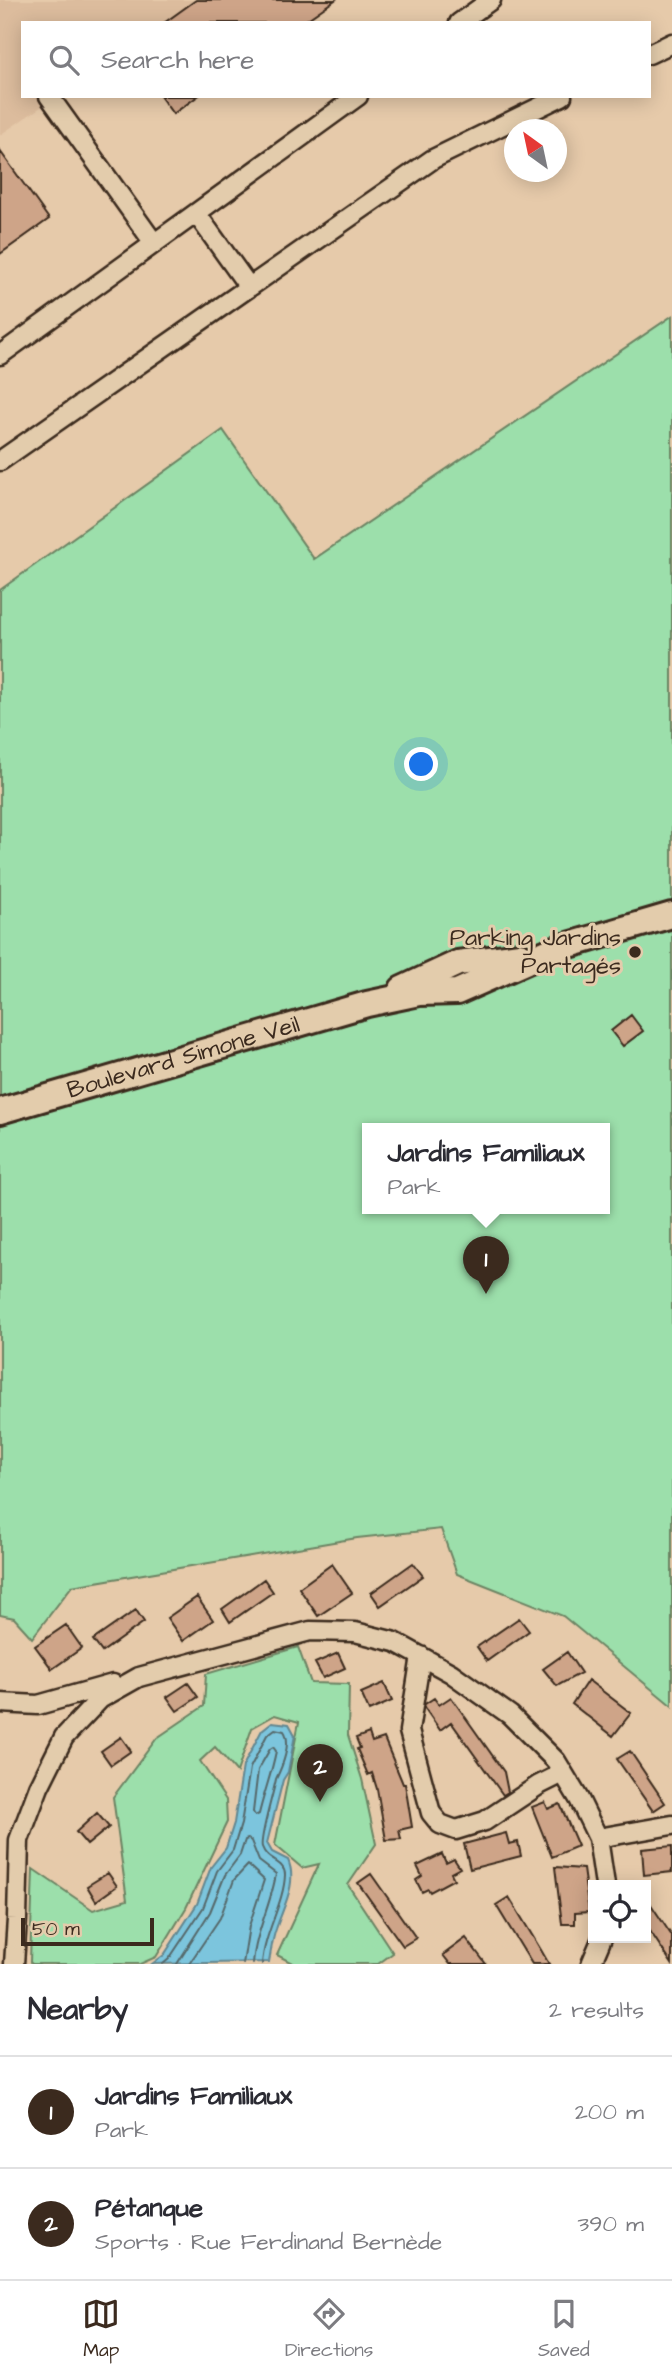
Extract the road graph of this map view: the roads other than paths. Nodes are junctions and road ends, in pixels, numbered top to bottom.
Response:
1 (491, 0) edge
2 (462, 21) edge
3 (672, 43) edge
4 (651, 53) edge
5 (50, 98) edge
6 (355, 98) edge
7 (558, 98) edge
8 (196, 213) junction
9 (154, 243) junction
10 (249, 287) junction
11 (0, 355) edge
12 (0, 461) edge
13 (672, 915) edge
14 (0, 1111) edge
15 (421, 1656) junction
16 (139, 1677) junction
17 (0, 1703) edge
18 (563, 1773) junction
19 (672, 1825) edge
20 (598, 1838) junction
21 (604, 1880) edge
22 (600, 1943) edge
23 (14, 1964) edge
24 (591, 1964) edge

1 - 2 street
3 - 4 street
5 - 9 street
6 - 8 street
7 - 10 street
8 - 9 street
8 - 10 street
9 - 11 street
10 - 12 street
13 - 14 main road, Boulevard Simone Veil
15 - 16 street
15 - 18 street
15 - 18 street
16 - 17 street
16 - 23 street
18 - 20 street
19 - 20 street
20 - 21 street
22 - 24 street

